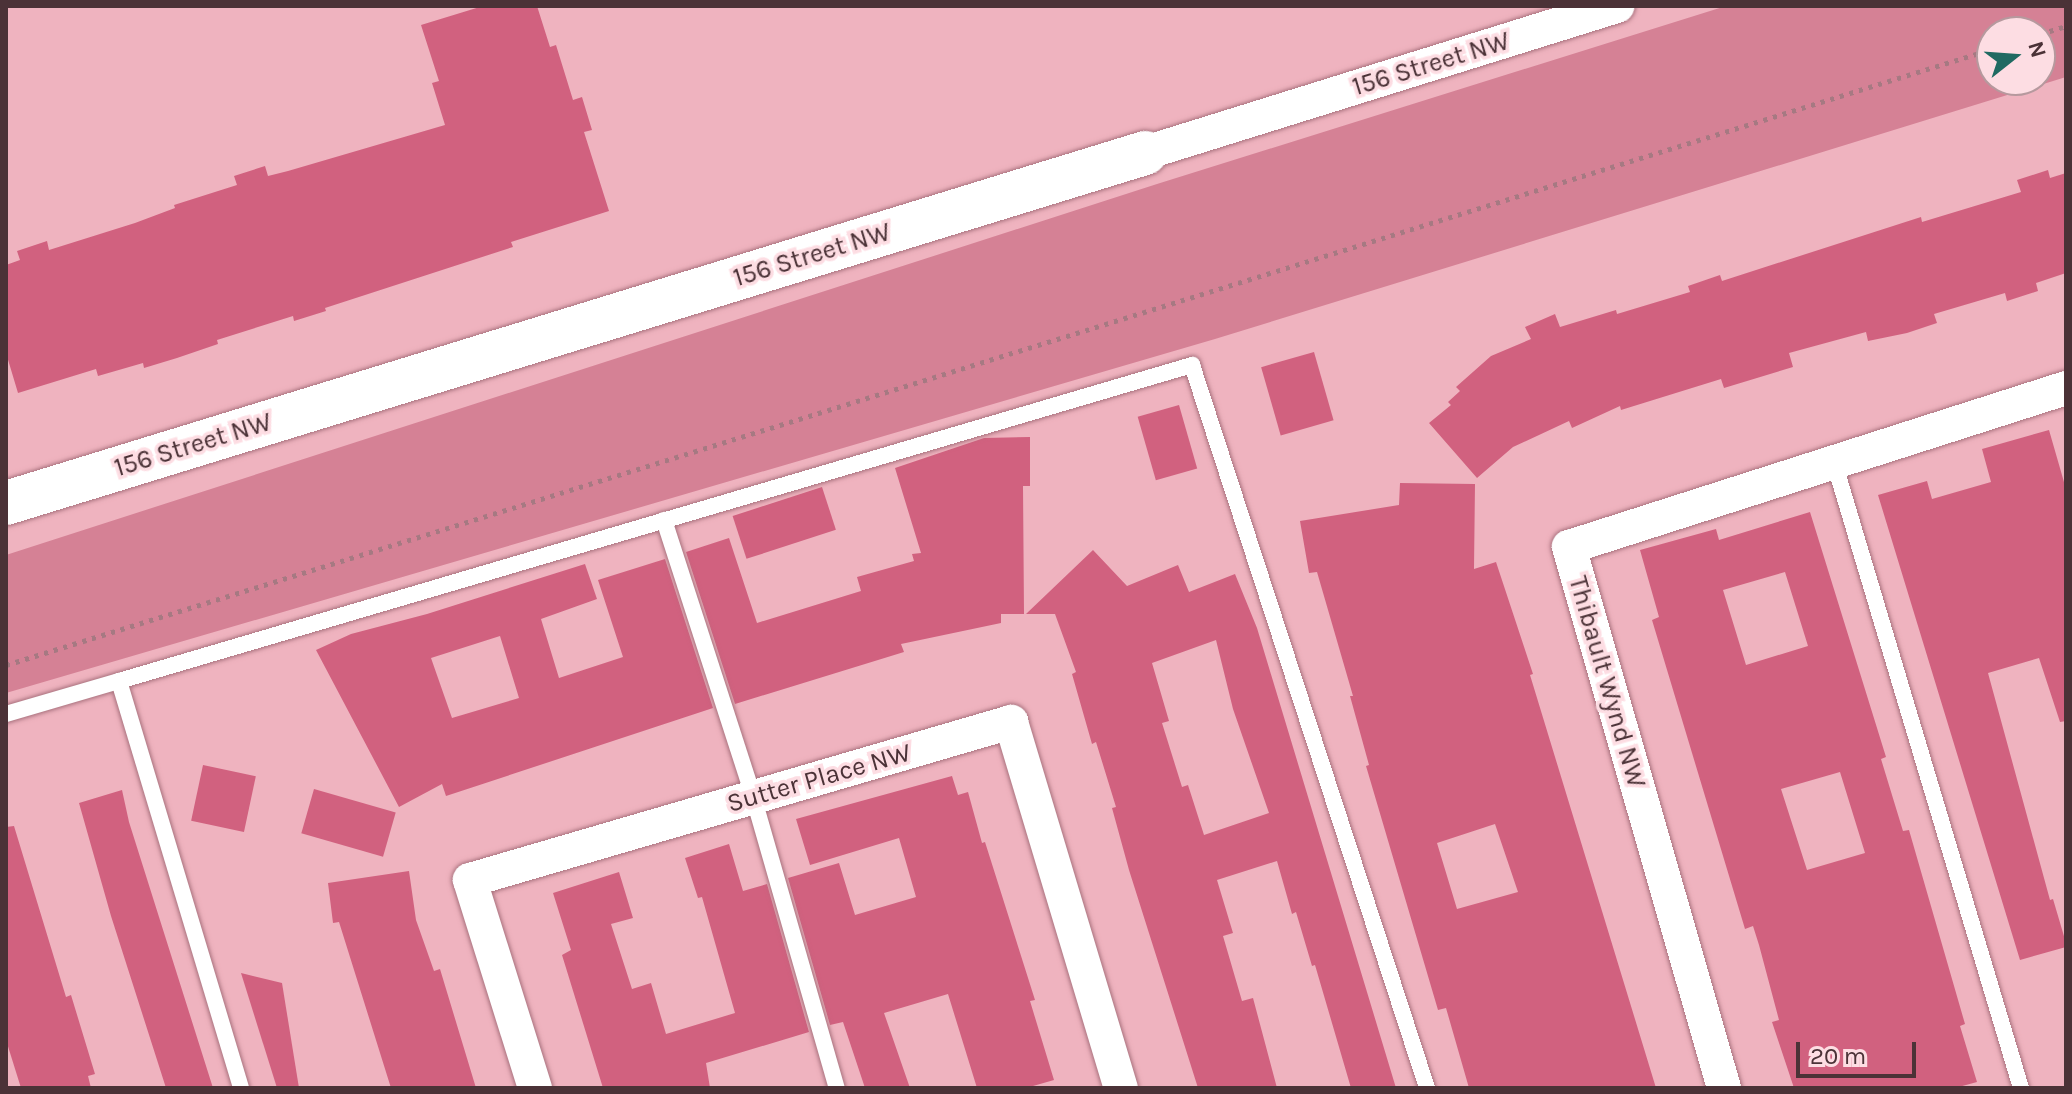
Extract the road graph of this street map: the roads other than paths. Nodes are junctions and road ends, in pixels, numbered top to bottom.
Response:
1 (1618, 6) edge
2 (1145, 153) joint
3 (2066, 388) edge
4 (1834, 462) junction
5 (6, 503) edge
6 (664, 520) junction
7 (119, 681) junction
8 (6, 714) edge
9 (753, 796) junction
10 (241, 1088) edge
11 (535, 1088) edge
12 (837, 1088) edge
13 (1121, 1088) edge
14 (1427, 1088) edge
15 (1724, 1088) edge
16 (2021, 1088) edge

1 - 2 street, 156 Street NW
2 - 5 street, 156 Street NW
3 - 4 street, Thibault Wynd NW
4 - 15 street, Thibault Wynd NW
4 - 16 lane
6 - 7 lane
6 - 9 lane
6 - 14 lane
7 - 8 lane
7 - 10 lane
9 - 11 street, Sutter Place NW
9 - 12 lane
9 - 13 street, Sutter Place NW

